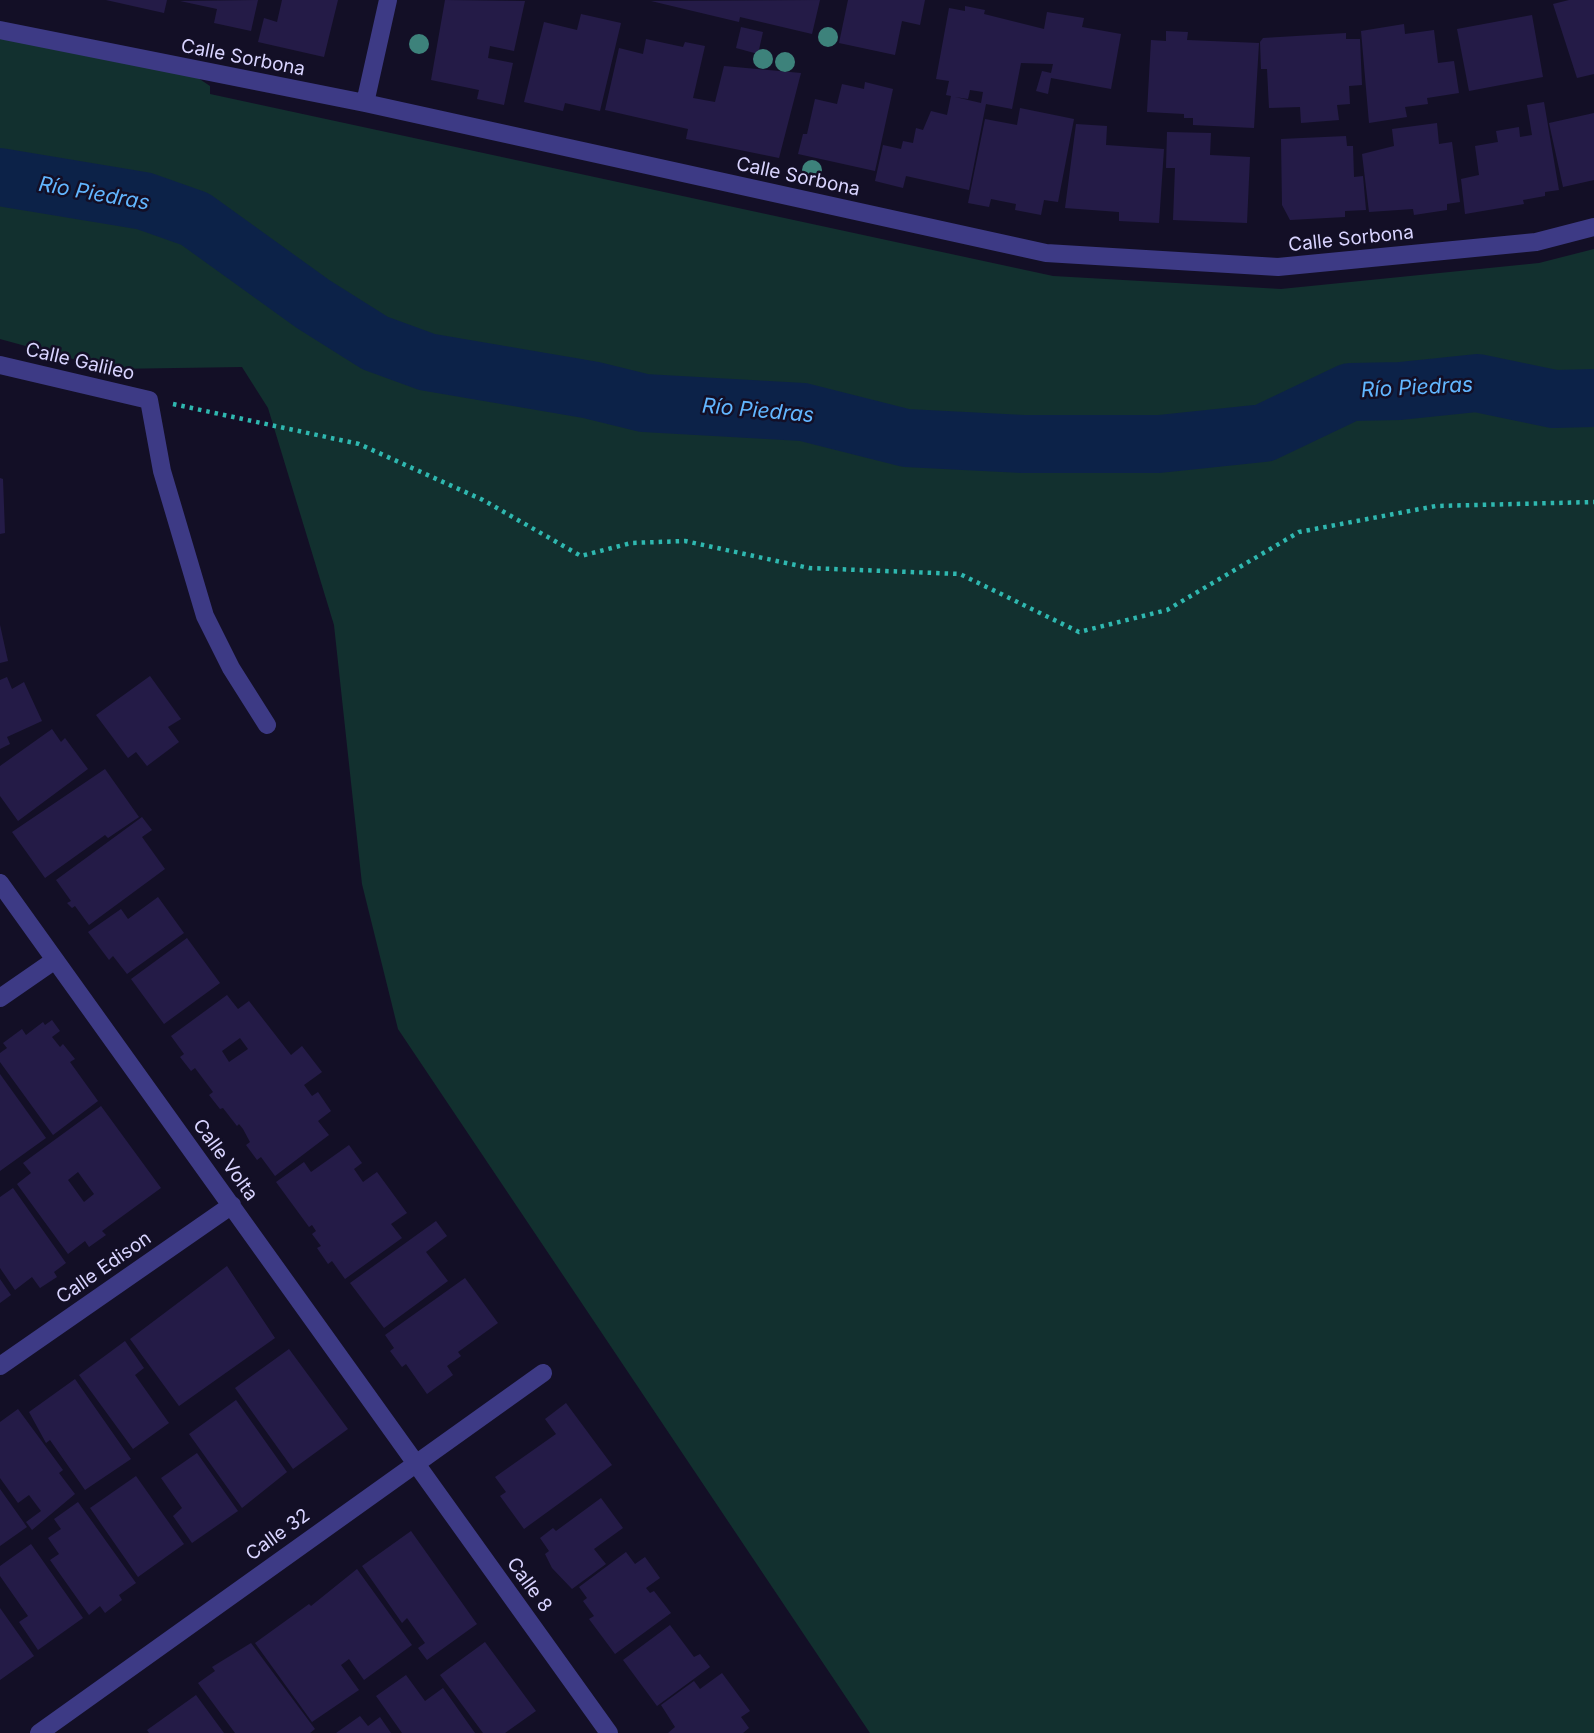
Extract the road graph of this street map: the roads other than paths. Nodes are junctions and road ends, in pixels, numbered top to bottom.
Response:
1 (388, 0) edge
2 (0, 30) edge
3 (365, 103) junction
4 (1594, 228) edge
5 (0, 365) edge
6 (267, 724) dead end
7 (0, 883) edge
8 (55, 960) junction
9 (0, 998) edge
10 (232, 1205) junction
11 (0, 1366) edge
12 (543, 1373) dead end
13 (415, 1462) junction
14 (602, 1731) edge
15 (38, 1733) edge

1 - 3 street
2 - 3 street, Calle Sorbona
3 - 4 street, Calle Sorbona
5 - 6 street, Calle Galileo
7 - 8 street, Calle Volta
8 - 9 street
8 - 10 street, Calle Volta
10 - 11 street, Calle Edison
10 - 13 street, Calle Volta
12 - 13 street, Calle 32
13 - 14 street, Calle 8
13 - 15 street, Calle 32

